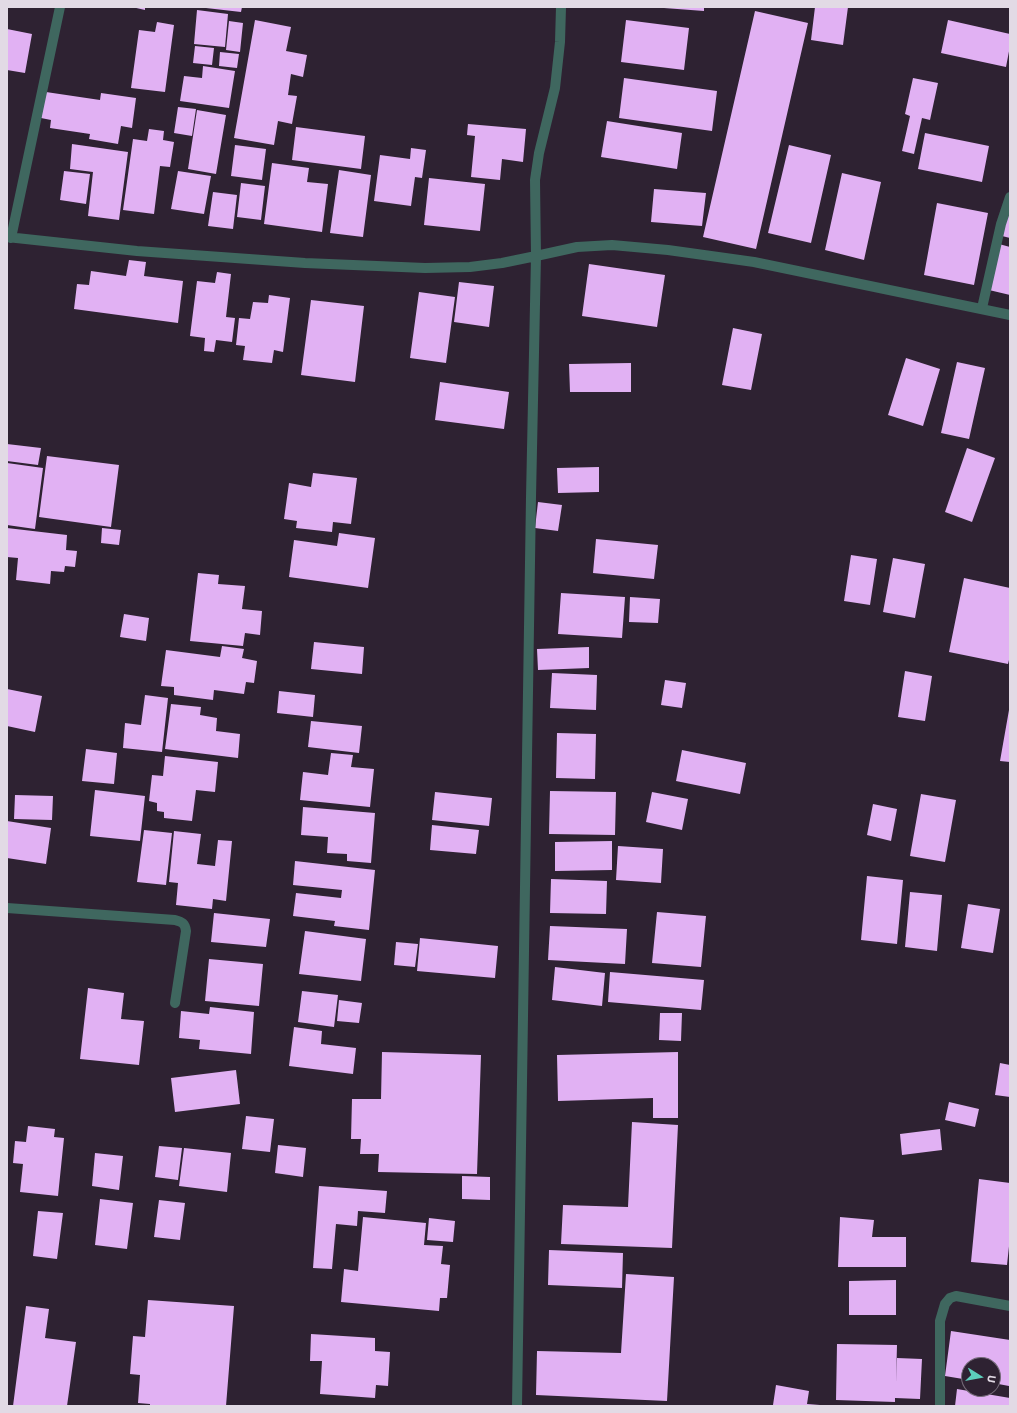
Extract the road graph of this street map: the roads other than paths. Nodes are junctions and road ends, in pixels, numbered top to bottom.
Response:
1 (60, 7) edge
2 (561, 7) edge
3 (1010, 197) edge
4 (9, 238) edge
5 (536, 256) junction
6 (982, 308) junction
7 (1010, 315) edge
8 (7, 908) edge
9 (175, 1002) dead end
10 (1010, 1306) edge
11 (517, 1406) edge
12 (940, 1406) edge

1 - 4 street
2 - 5 street
3 - 6 street
4 - 5 street
5 - 6 street
5 - 11 street
6 - 7 street
8 - 9 street
10 - 12 street

